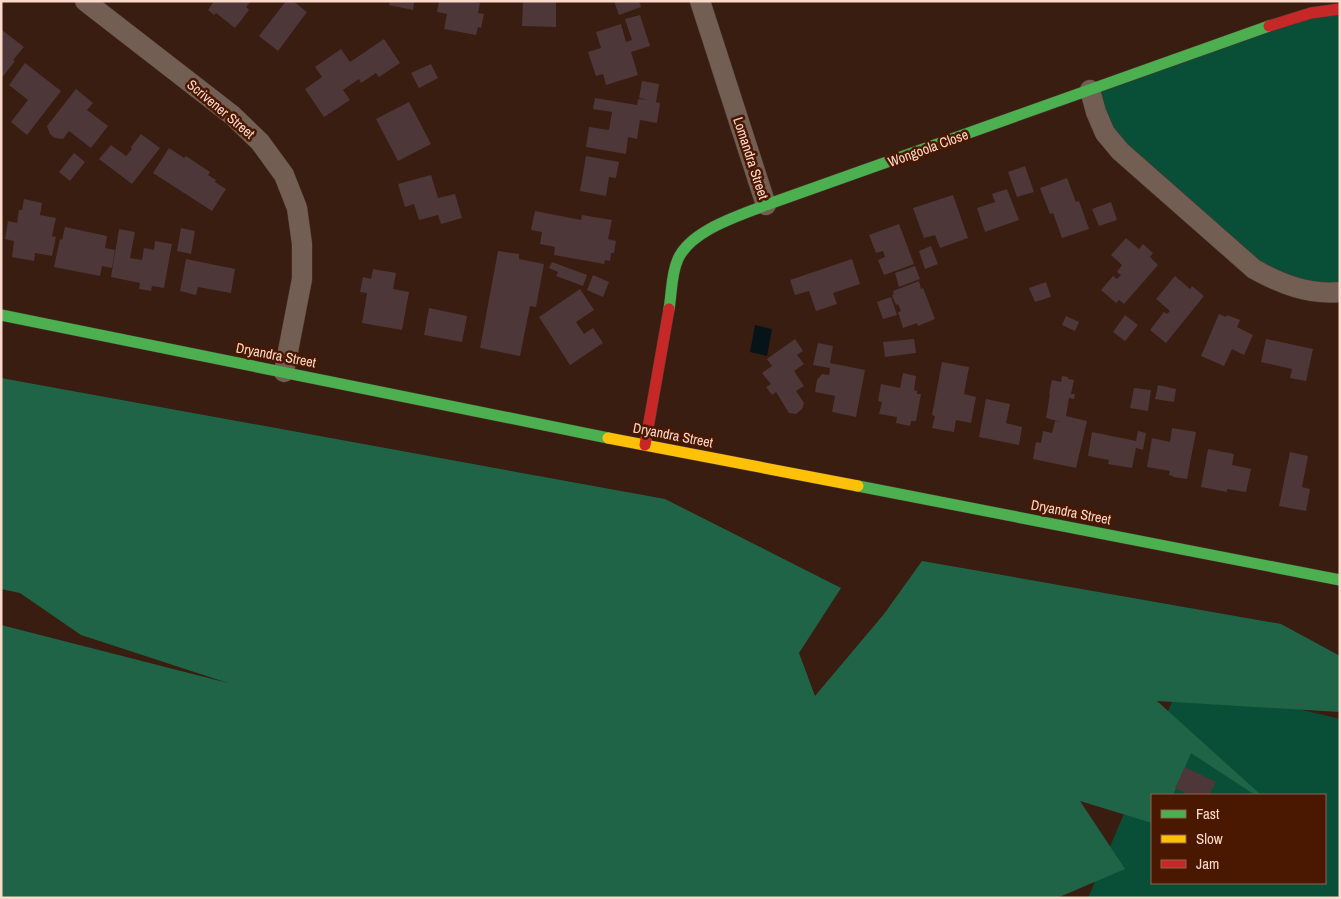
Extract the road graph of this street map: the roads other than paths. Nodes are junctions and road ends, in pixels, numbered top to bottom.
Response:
1 (85, 1) edge
2 (700, 1) edge
3 (1340, 9) edge
4 (1090, 90) junction
5 (766, 205) junction
6 (1340, 292) edge
7 (1, 315) edge
8 (284, 372) junction
9 (645, 444) junction
10 (1340, 580) edge

1 - 8 street, Scrivener Street
2 - 5 street, Lomandra Street
3 - 4 street, Wongoola Close
4 - 5 street, Wongoola Close
4 - 6 street
5 - 9 street, Lomandra Street
7 - 8 street, Dryandra Street
8 - 9 street, Dryandra Street
9 - 10 street, Dryandra Street

